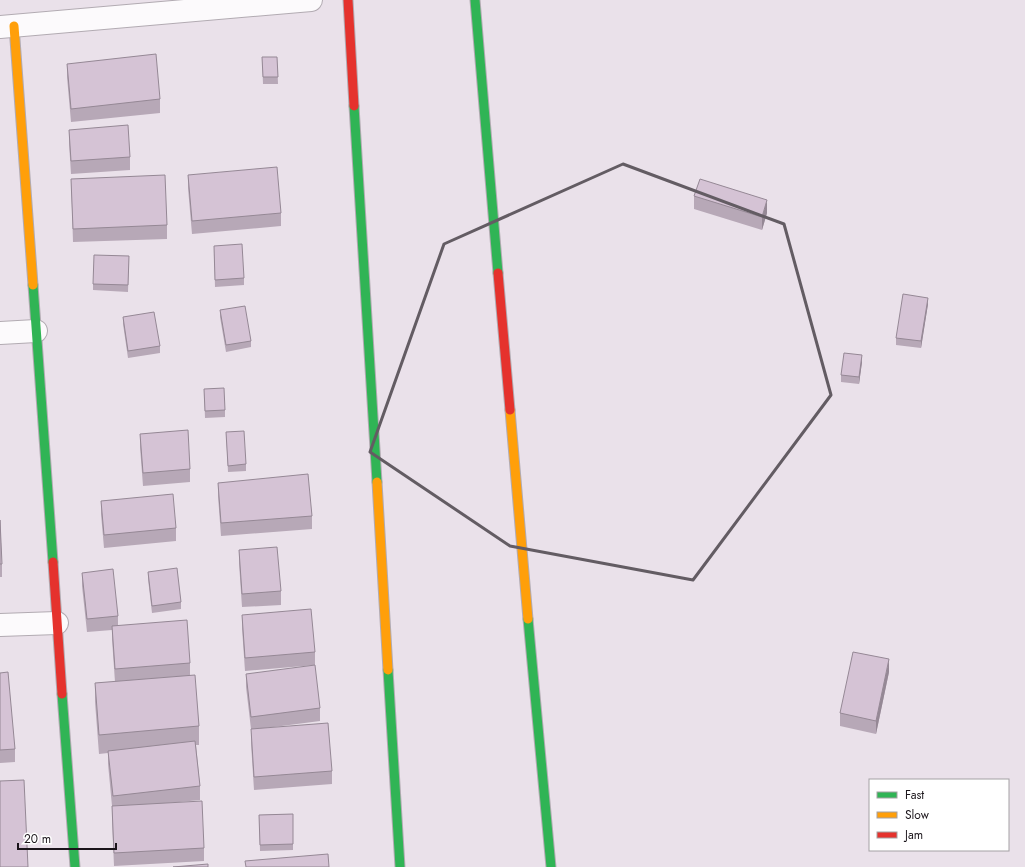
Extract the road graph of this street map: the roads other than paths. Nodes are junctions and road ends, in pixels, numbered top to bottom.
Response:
1 (311, 0) edge
2 (348, 0) edge
3 (475, 0) edge
4 (7, 27) edge
5 (36, 331) junction
6 (0, 333) edge
7 (57, 623) junction
8 (0, 625) edge
9 (75, 867) edge
10 (400, 867) edge
11 (551, 867) edge

1 - 4 street
2 - 10 street
3 - 11 street
4 - 5 street
5 - 6 street
5 - 7 street
7 - 8 street
7 - 9 street

